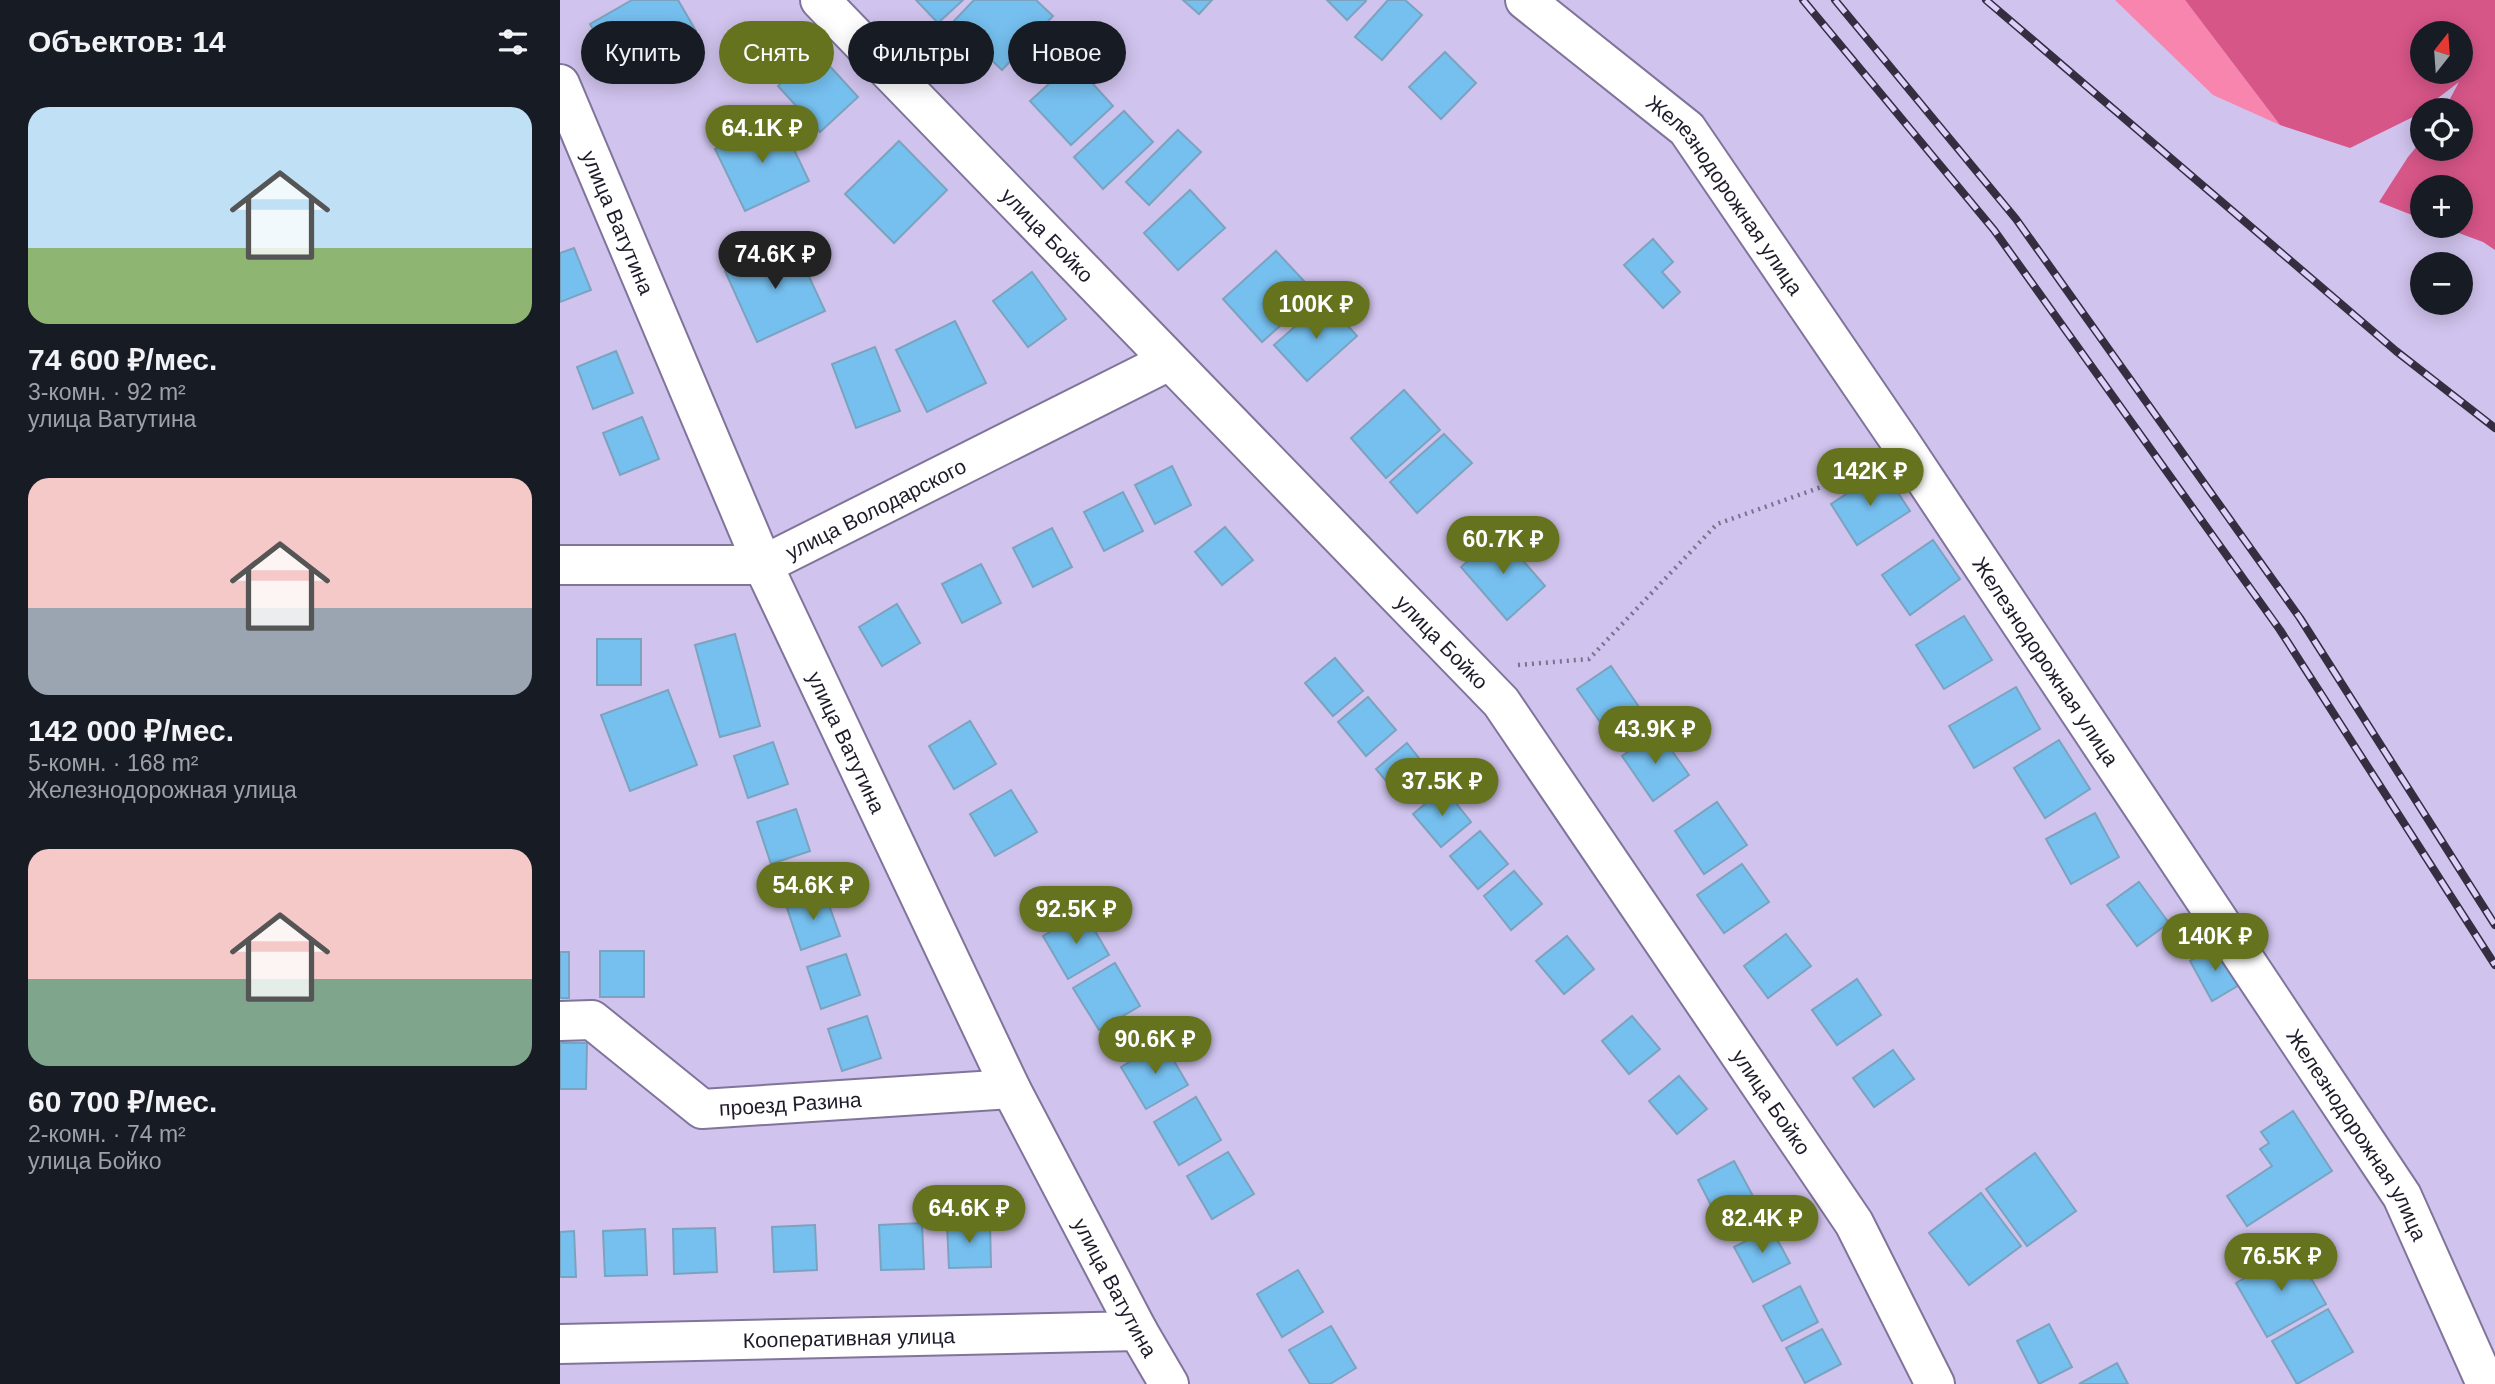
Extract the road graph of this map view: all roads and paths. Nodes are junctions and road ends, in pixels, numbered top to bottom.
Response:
1 (820, 0) edge
2 (1525, 0) edge
3 (560, 83) edge
4 (1169, 360) junction
5 (1899, 440) junction
6 (560, 565) edge
7 (763, 565) junction
8 (1469, 669) junction
9 (560, 1021) edge
10 (1011, 1089) junction
11 (1138, 1331) junction
12 (560, 1344) edge
13 (1169, 1384) edge
14 (1935, 1384) edge
15 (2486, 1384) edge

1 - 4 street, улица Бойко
2 - 5 street, Железнодорожная улица
3 - 7 street, улица Ватутина
4 - 7 street, улица Володарского
4 - 8 street, улица Бойко
5 - 8 path
5 - 15 street, Железнодорожная улица
6 - 7 street, улица Володарского
7 - 10 street, улица Ватутина
8 - 14 street, улица Бойко
9 - 10 street, проезд Разина
10 - 11 street, улица Ватутина
11 - 12 street, Кооперативная улица
11 - 13 street, улица Ватутина

